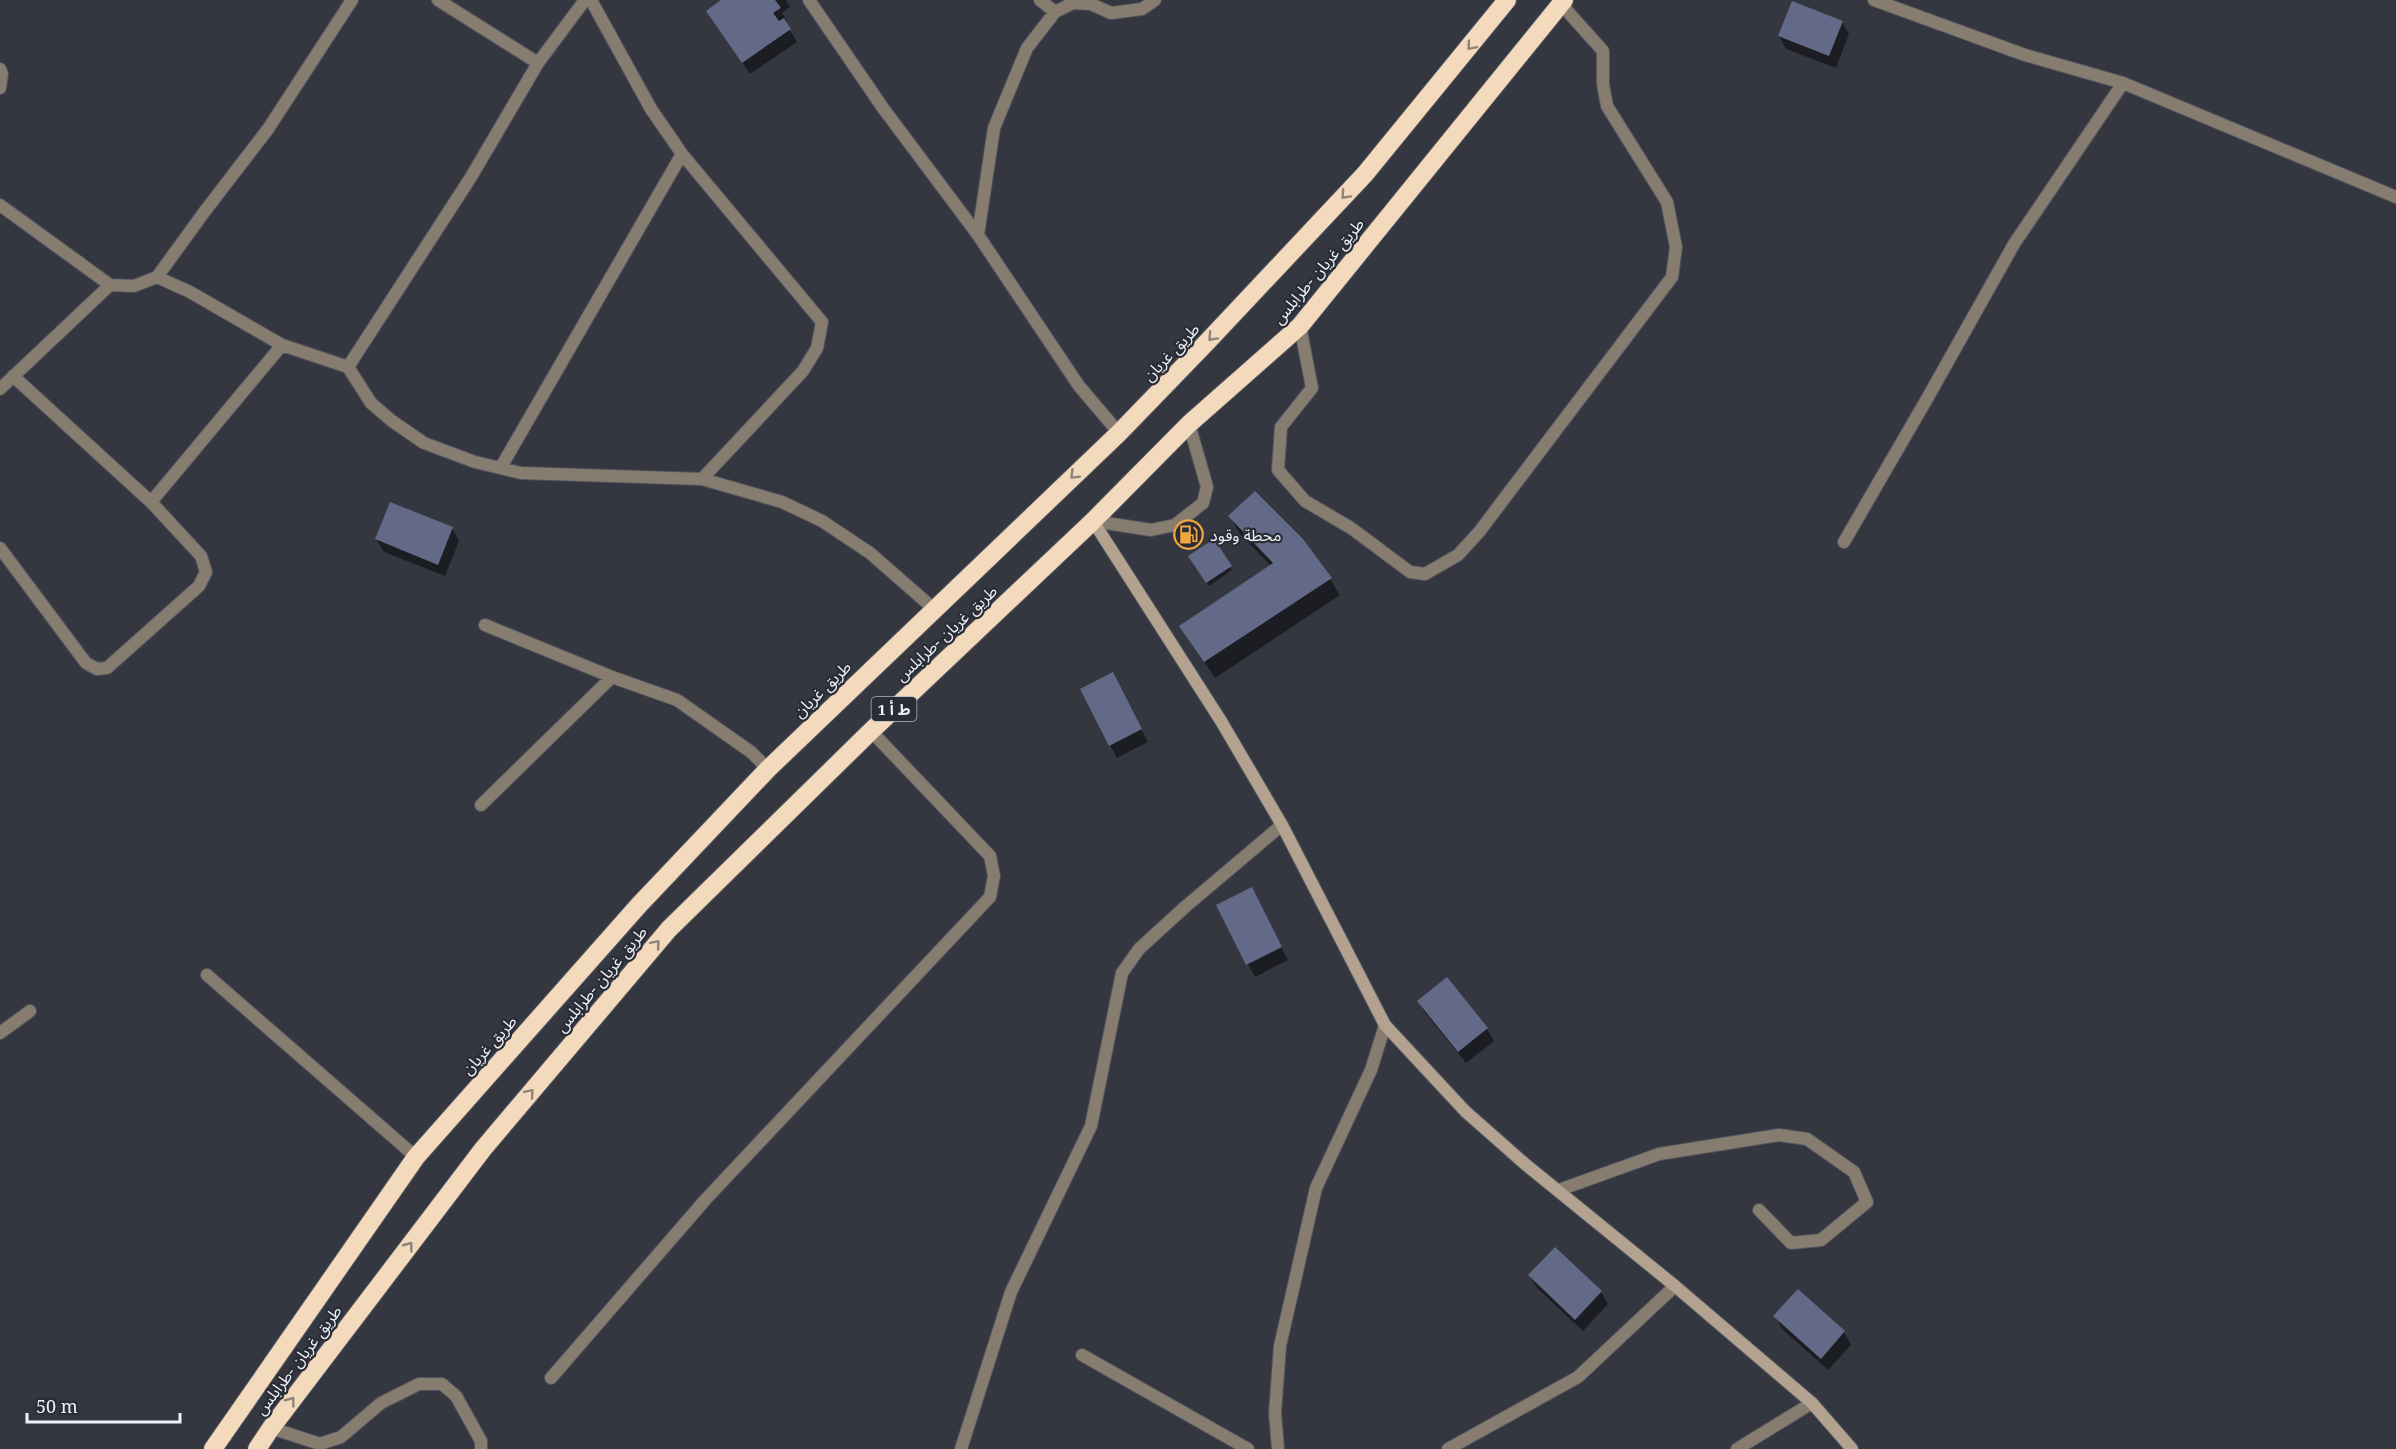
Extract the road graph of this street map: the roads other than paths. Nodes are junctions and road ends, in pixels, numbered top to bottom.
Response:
1 (352, 0) edge
2 (438, 0) edge
3 (585, 0) edge
4 (591, 0) edge
5 (809, 0) edge
6 (1040, 0) edge
7 (1155, 0) edge
8 (1874, 0) edge
9 (1563, 2) edge
10 (1502, 6) edge
11 (1055, 12) junction
12 (538, 63) junction
13 (0, 69) edge
14 (2123, 83) junction
15 (0, 88) edge
16 (682, 154) junction
17 (2396, 197) edge
18 (0, 205) edge
19 (978, 235) junction
20 (157, 277) junction
21 (110, 285) junction
22 (1300, 326) junction
23 (282, 345) junction
24 (348, 367) junction
25 (13, 376) junction
26 (0, 389) edge
27 (1189, 424) junction
28 (1119, 433) junction
29 (501, 467) junction
30 (702, 479) junction
31 (151, 502) junction
32 (1094, 521) junction
33 (1844, 542) dead end
34 (0, 549) edge
35 (934, 609) junction
36 (485, 625) dead end
37 (612, 677) junction
38 (871, 730) junction
39 (768, 769) junction
40 (481, 805) dead end
41 (1282, 825) junction
42 (207, 975) dead end
43 (30, 1011) dead end
44 (1385, 1025) junction
45 (0, 1033) edge
46 (416, 1157) junction
47 (1559, 1190) junction
48 (1759, 1210) dead end
49 (1675, 1286) junction
50 (1082, 1355) dead end
51 (551, 1378) dead end
52 (1812, 1403) junction
53 (271, 1428) junction
54 (213, 1449) edge
55 (257, 1449) edge
56 (481, 1449) edge
57 (961, 1449) edge
58 (1248, 1449) edge
59 (1278, 1449) edge
60 (1448, 1449) edge
61 (1737, 1449) edge
62 (1852, 1449) edge

1 - 20 street
2 - 12 street
3 - 12 street
4 - 16 street
5 - 19 street
6 - 11 street
7 - 11 street
8 - 14 street
9 - 22 highway, طريق غريان -طرابلس / ط أ 1
9 - 22 street
10 -> 28 highway, طريق غريان / ط أ 1
11 - 19 street
12 - 24 street
13 - 15 street
14 - 17 street
14 - 33 street
16 - 29 street
16 - 30 street
18 - 21 street
19 - 28 street
20 - 21 street
20 - 23 street
21 - 25 street
22 - 27 highway, طريق غريان -طرابلس / ط أ 1
23 - 24 street
23 - 31 street
24 - 29 street
25 - 26 street
25 - 31 street
27 - 32 highway, طريق غريان -طرابلس / ط أ 1
27 - 32 street
28 -> 35 highway, طريق غريان / ط أ 1
29 - 30 street
30 - 35 street
31 - 34 street
32 - 38 highway, طريق غريان -طرابلس / ط أ 1
32 - 41 street
35 - 39 highway, طريق غريان / ط أ 1
36 - 37 street
37 - 39 street
37 - 40 street
38 - 51 street
53 -> 38 highway, طريق غريان -طرابلس / ط أ 1
39 - 46 highway, طريق غريان / ط أ 1
41 - 44 street
41 - 57 street
42 - 46 street
43 - 45 street
44 - 47 street
44 - 59 street
46 - 54 highway, طريق غريان / ط أ 1
47 - 48 street
47 - 49 street
49 - 52 street
49 - 60 street
50 - 58 street
52 - 61 street
52 - 62 street
53 - 55 highway, طريق غريان -طرابلس / ط أ 1
53 - 56 street

